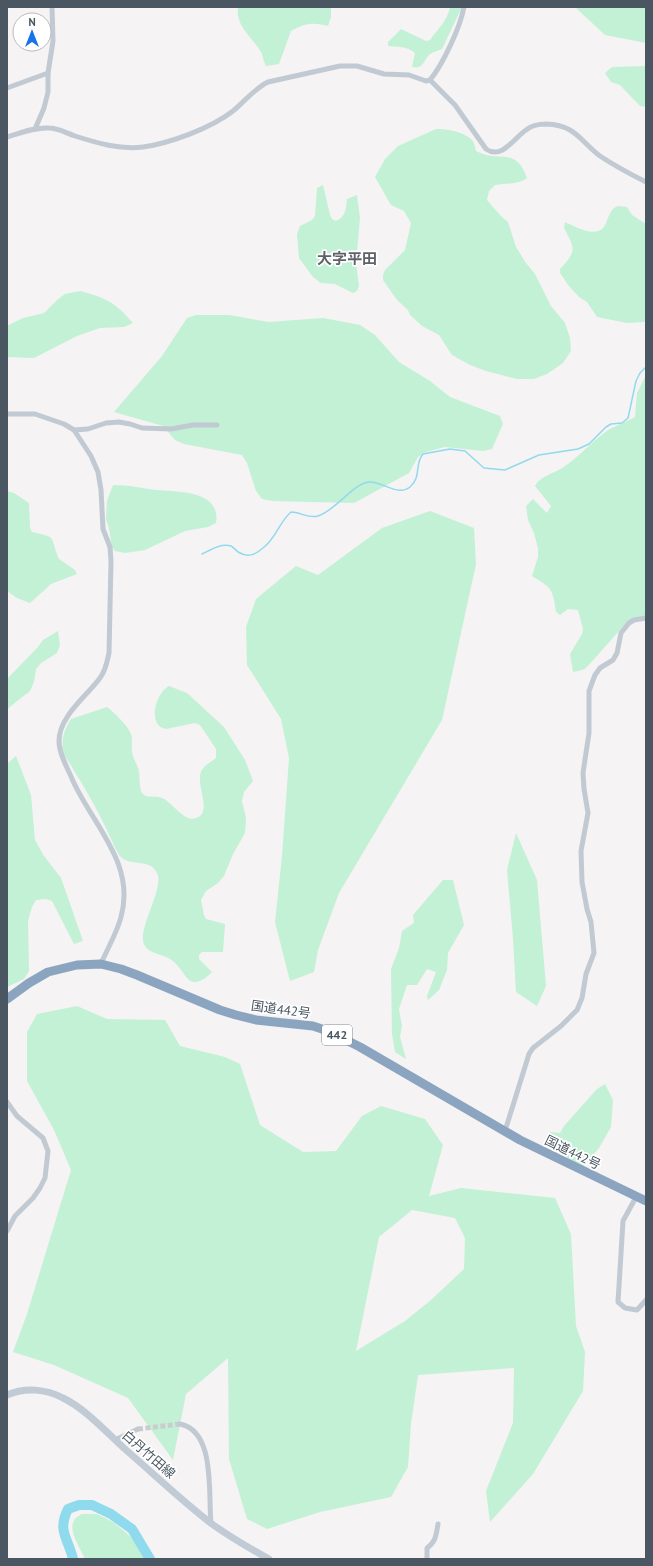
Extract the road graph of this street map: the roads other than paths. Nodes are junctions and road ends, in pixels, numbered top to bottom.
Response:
1 (52, 7) edge
2 (464, 7) edge
3 (48, 73) junction
4 (430, 80) junction
5 (7, 88) edge
6 (35, 129) junction
7 (7, 136) edge
8 (646, 182) edge
9 (7, 414) edge
10 (217, 425) dead end
11 (74, 430) junction
12 (646, 618) edge
13 (101, 964) junction
14 (7, 999) edge
15 (7, 1102) edge
16 (505, 1131) junction
17 (636, 1197) junction
18 (646, 1201) edge
19 (7, 1231) edge
20 (646, 1300) edge
21 (8, 1394) edge
22 (180, 1424) tunnel mouth
23 (138, 1429) tunnel mouth
24 (115, 1440) junction
25 (211, 1523) junction
26 (438, 1524) dead end
27 (269, 1559) edge
28 (427, 1559) edge

1 - 3 street
2 - 4 street
3 - 5 street
3 - 6 street
4 - 6 street
4 - 8 street
6 - 7 street
9 - 11 street
10 - 11 street
11 - 13 street
12 - 16 street
13 - 14 highway, 国道442号 / 442
13 - 16 highway, 国道442号 / 442
15 - 19 street
16 - 17 highway, 国道442号 / 442
17 - 18 highway, 国道442号 / 442
17 - 20 street
21 - 24 main road, 白丹竹田線
22 - 25 street
23 - 24 street
24 - 25 main road, 白丹竹田線
25 - 27 main road, 白丹竹田線
26 - 28 street

